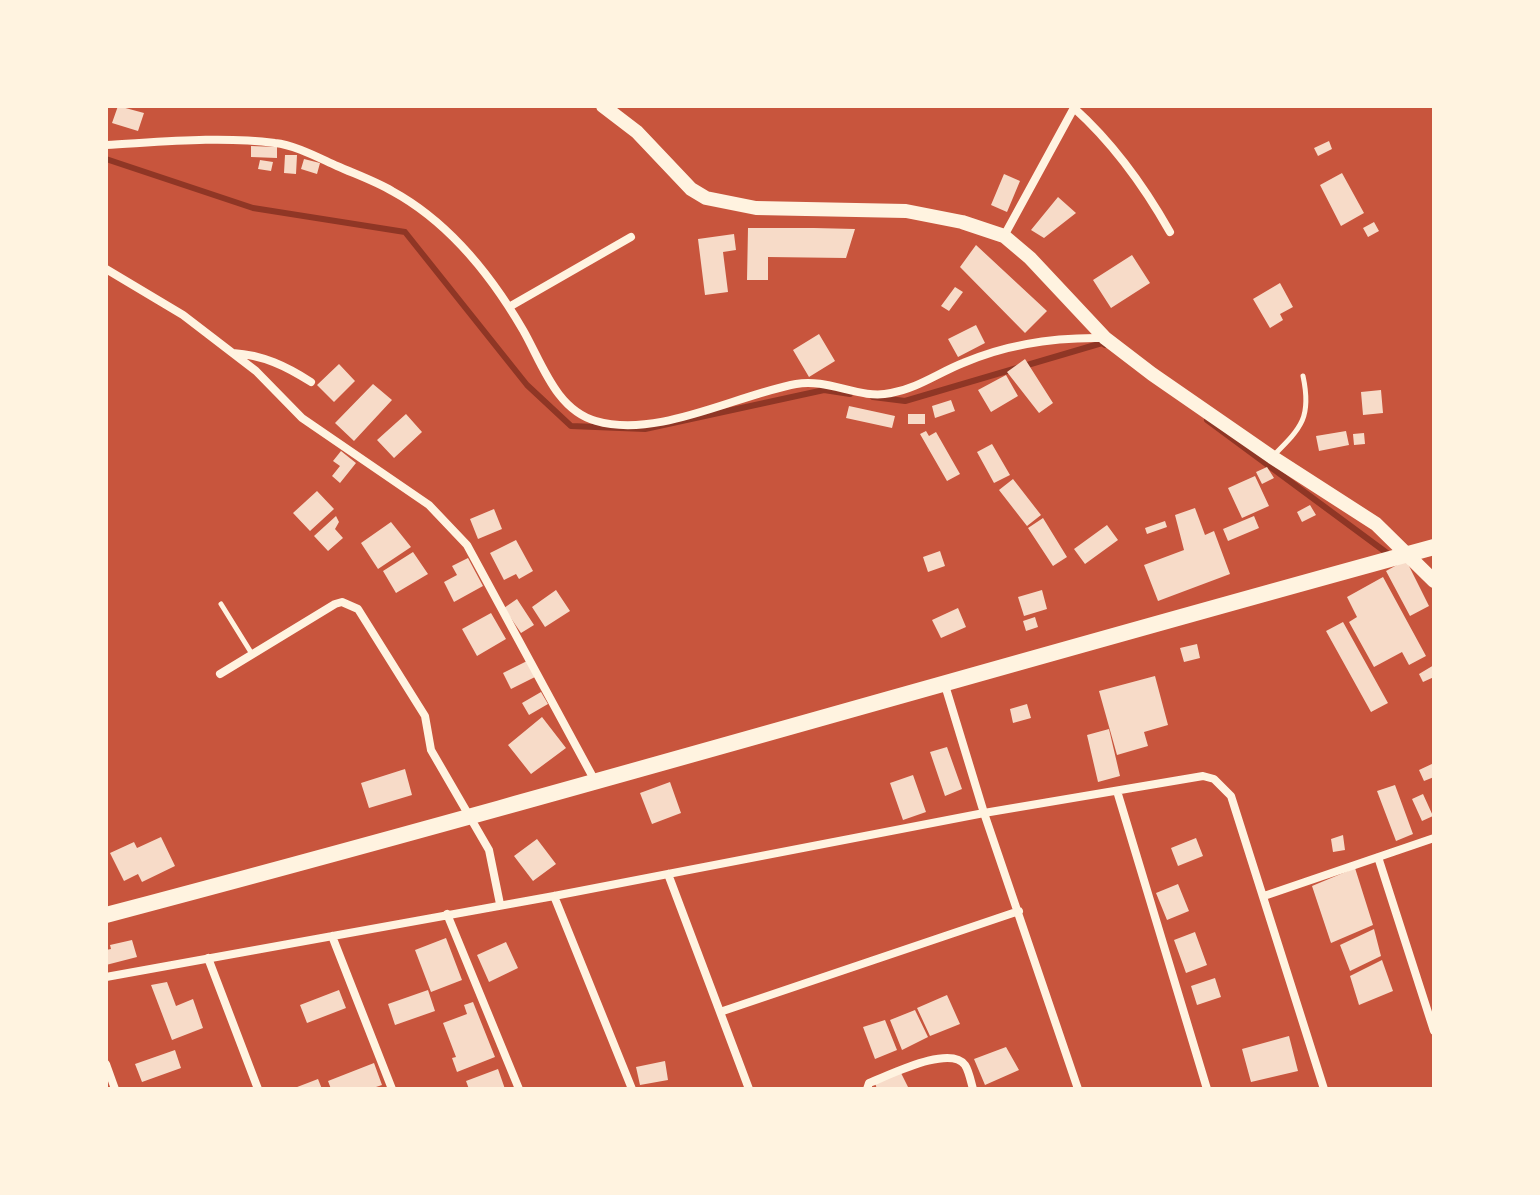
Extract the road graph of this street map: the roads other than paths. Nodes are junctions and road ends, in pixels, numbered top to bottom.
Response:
1 (603, 106) edge
2 (1075, 107) edge
3 (106, 145) edge
4 (1170, 232) dead end
5 (1004, 236) junction
6 (631, 237) dead end
7 (106, 269) edge
8 (509, 307) junction
9 (1105, 338) junction
10 (233, 353) junction
11 (1303, 376) dead end
12 (311, 382) dead end
13 (1272, 457) junction
14 (1434, 547) edge
15 (1407, 555) junction
16 (1434, 581) edge
17 (221, 604) dead end
18 (252, 654) junction
19 (220, 674) dead end
20 (943, 682) junction
21 (595, 782) junction
22 (1117, 791) junction
23 (984, 813) junction
24 (472, 816) junction
25 (1434, 838) edge
26 (1378, 857) junction
27 (668, 874) junction
28 (554, 896) junction
29 (1264, 896) junction
30 (500, 904) junction
31 (1019, 911) junction
32 (447, 914) junction
33 (106, 915) edge
34 (332, 936) junction
35 (208, 958) junction
36 (106, 977) edge
37 (720, 1012) junction
38 (1434, 1031) edge
39 (106, 1064) edge
40 (115, 1089) edge
41 (258, 1089) edge
42 (392, 1089) edge
43 (519, 1089) edge
44 (632, 1089) edge
45 (749, 1089) edge
46 (867, 1089) edge
47 (973, 1089) edge
48 (1078, 1089) edge
49 (1207, 1089) edge
50 (1324, 1089) edge

1 - 5 main road
2 - 4 street
2 - 5 street
3 - 8 street
5 - 9 main road
6 - 8 street
7 - 10 street
8 - 9 street
9 - 13 main road
10 - 12 street
10 - 21 street
11 - 13 lane
13 - 15 main road
14 - 15 main road
15 - 16 main road
15 - 20 main road
17 - 18 lane
18 - 19 street
18 - 24 street
20 - 21 main road
20 - 23 street
21 - 24 main road
22 - 23 street
22 - 29 street
22 - 49 street
23 - 27 street
23 - 31 street
24 - 30 street
24 - 33 main road
25 - 26 street
26 - 29 street
26 - 38 street
27 - 28 street
27 - 37 street
28 - 30 street
28 - 44 street
29 - 50 street
30 - 32 street
31 - 37 street
31 - 48 street
32 - 34 street
32 - 43 street
34 - 35 street
34 - 42 street
35 - 36 street
35 - 41 street
37 - 45 street
39 - 40 street
46 - 47 street

